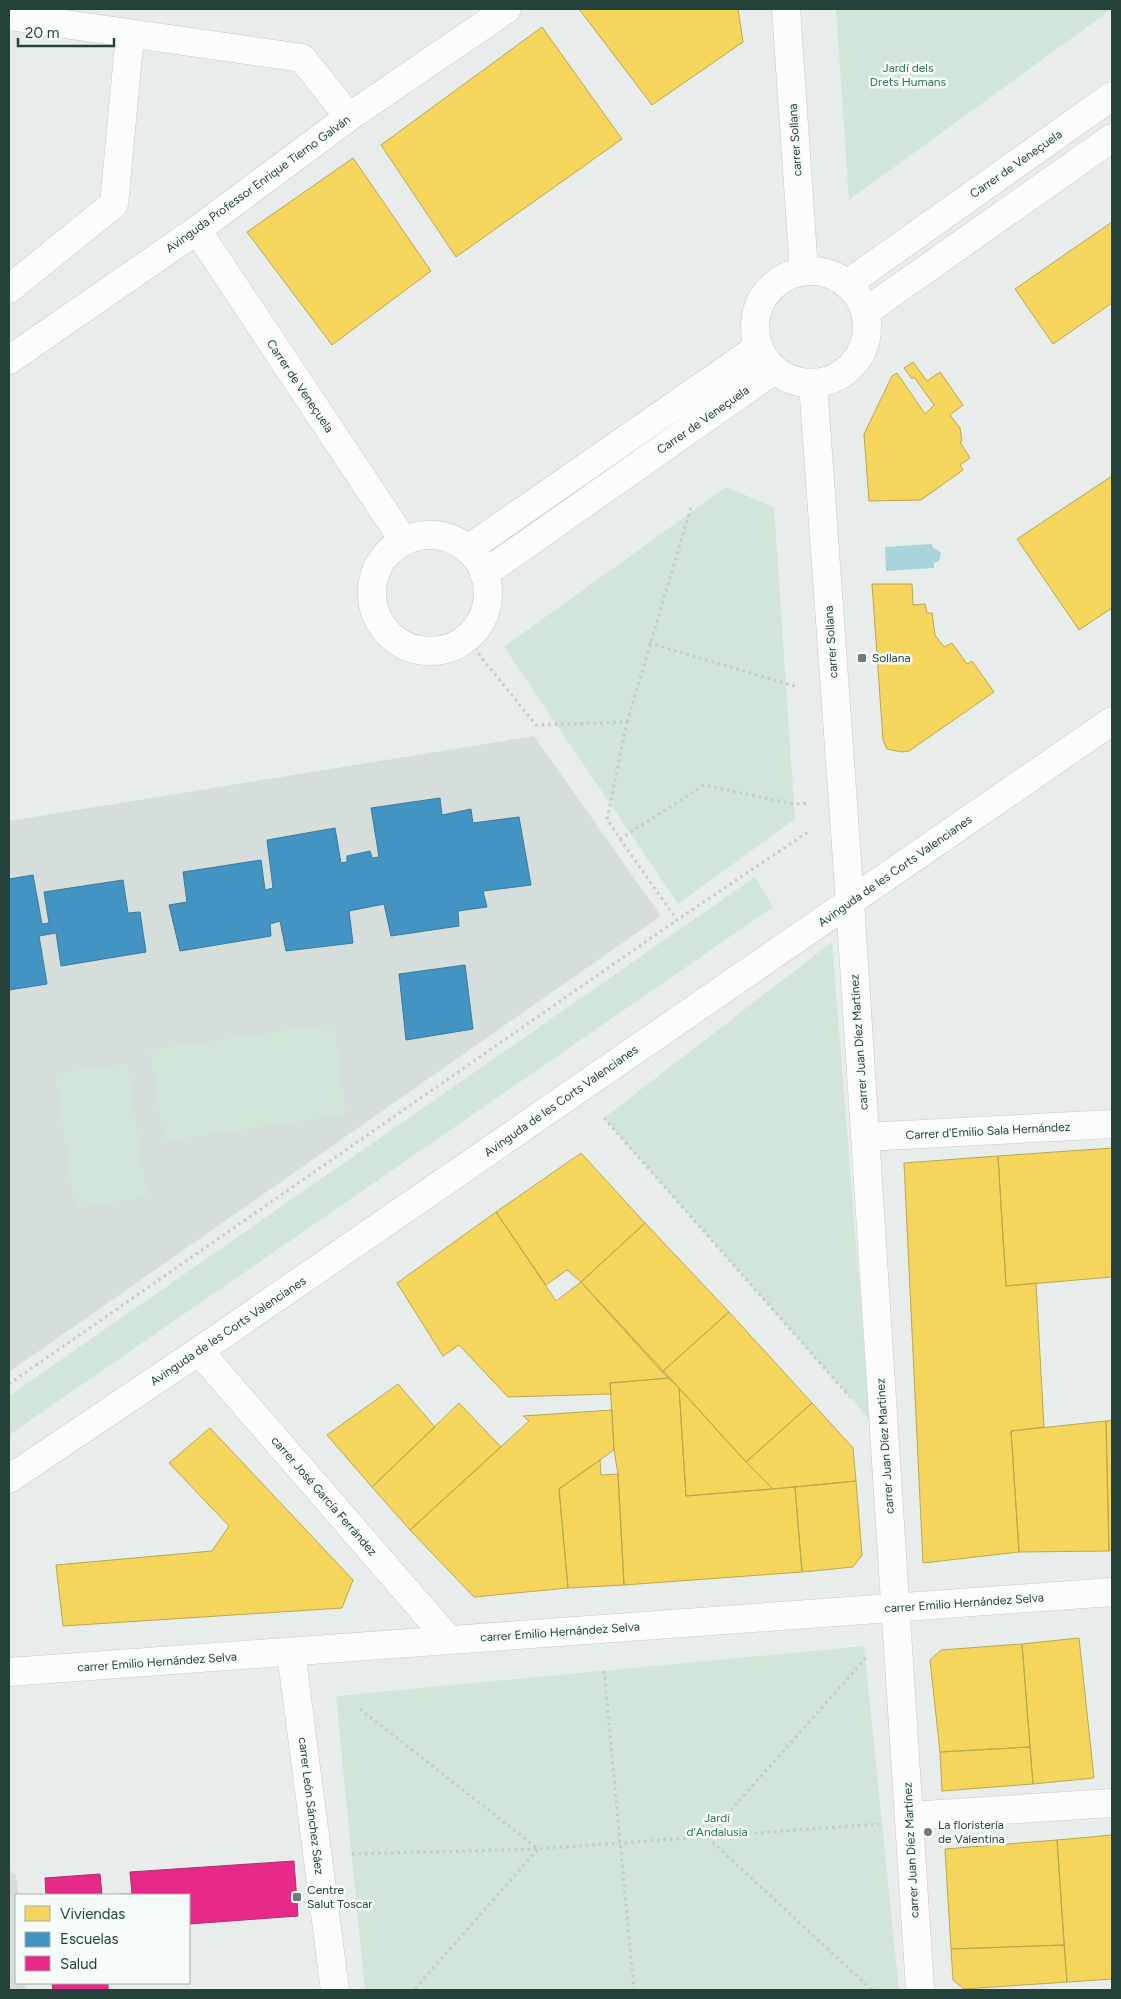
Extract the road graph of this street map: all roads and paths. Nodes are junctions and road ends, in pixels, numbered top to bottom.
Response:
1 (507, 9) edge
2 (786, 9) edge
3 (9, 16) edge
4 (130, 34) junction
5 (1112, 96) edge
6 (349, 117) junction
7 (1112, 138) edge
8 (196, 230) junction
9 (804, 271) junction
10 (847, 284) junction
11 (9, 289) edge
12 (865, 312) junction
13 (758, 347) junction
14 (9, 360) edge
15 (774, 370) junction
16 (813, 383) junction
17 (692, 504) dead end
18 (404, 541) junction
19 (468, 550) junction
20 (484, 574) junction
21 (468, 637) junction
22 (649, 643) junction
23 (798, 687) dead end
24 (1112, 721) edge
25 (627, 722) junction
26 (808, 803) dead end
27 (808, 832) dead end
28 (620, 839) junction
29 (850, 902) junction
30 (677, 920) junction
31 (604, 1118) dead end
32 (1112, 1124) edge
33 (865, 1137) junction
34 (199, 1351) junction
35 (9, 1384) edge
36 (851, 1398) dead end
37 (9, 1479) edge
38 (1112, 1592) edge
39 (896, 1607) junction
40 (449, 1640) junction
41 (291, 1652) junction
42 (866, 1658) dead end
43 (604, 1671) dead end
44 (9, 1672) edge
45 (360, 1708) dead end
46 (1112, 1803) edge
47 (910, 1816) junction
48 (882, 1824) dead end
49 (707, 1837) junction
50 (620, 1843) junction
51 (538, 1849) junction
52 (352, 1854) dead end
53 (335, 1990) edge
54 (414, 1990) edge
55 (634, 1990) edge
56 (872, 1990) edge
57 (920, 1990) edge

1 - 6 street, Avinguda Professor Enrique Tierno Galván
2 - 9 street, carrer Sollana
3 - 4 street
4 - 6 street
4 - 11 street
5 - 10 street, Carrer de Veneçuela
6 - 8 street, Avinguda Professor Enrique Tierno Galván
7 - 12 street
8 - 14 street, Avinguda Professor Enrique Tierno Galván
8 - 18 street, Carrer de Veneçuela
9 - 10 street
9 - 13 street
10 - 12 street
12 - 16 street
13 - 15 street
13 - 19 street
15 - 16 street
15 - 20 street, Carrer de Veneçuela
16 - 29 street, carrer Sollana
17 - 22 path
18 - 19 street
18 - 21 street
19 - 20 street
20 - 21 street
21 - 25 path
22 - 23 path
22 - 25 path
24 - 29 street, Avinguda de les Corts Valencianes
25 - 28 path
26 - 28 path
27 - 30 path
28 - 30 path
29 - 33 street, carrer Juan Díez Martínez
29 - 34 street, Avinguda de les Corts Valencianes
30 - 35 path
31 - 36 path
32 - 33 street, Carrer d'Emilio Sala Hernández
33 - 39 street, carrer Juan Díez Martínez
34 - 37 street, Avinguda de les Corts Valencianes
34 - 40 street, carrer José García Ferrández
38 - 39 street, carrer Emilio Hernández Selva
39 - 40 street, carrer Emilio Hernández Selva
39 - 47 street, carrer Juan Díez Martínez
40 - 41 street, carrer Emilio Hernández Selva
41 - 44 street, carrer Emilio Hernández Selva
41 - 53 street, carrer León Sánchez Sáez
42 - 49 path
43 - 50 path
45 - 51 path
46 - 47 street
47 - 57 street, carrer Juan Díez Martínez
48 - 49 path
49 - 50 path
49 - 56 path
50 - 51 path
50 - 55 path
51 - 52 path
51 - 54 path

